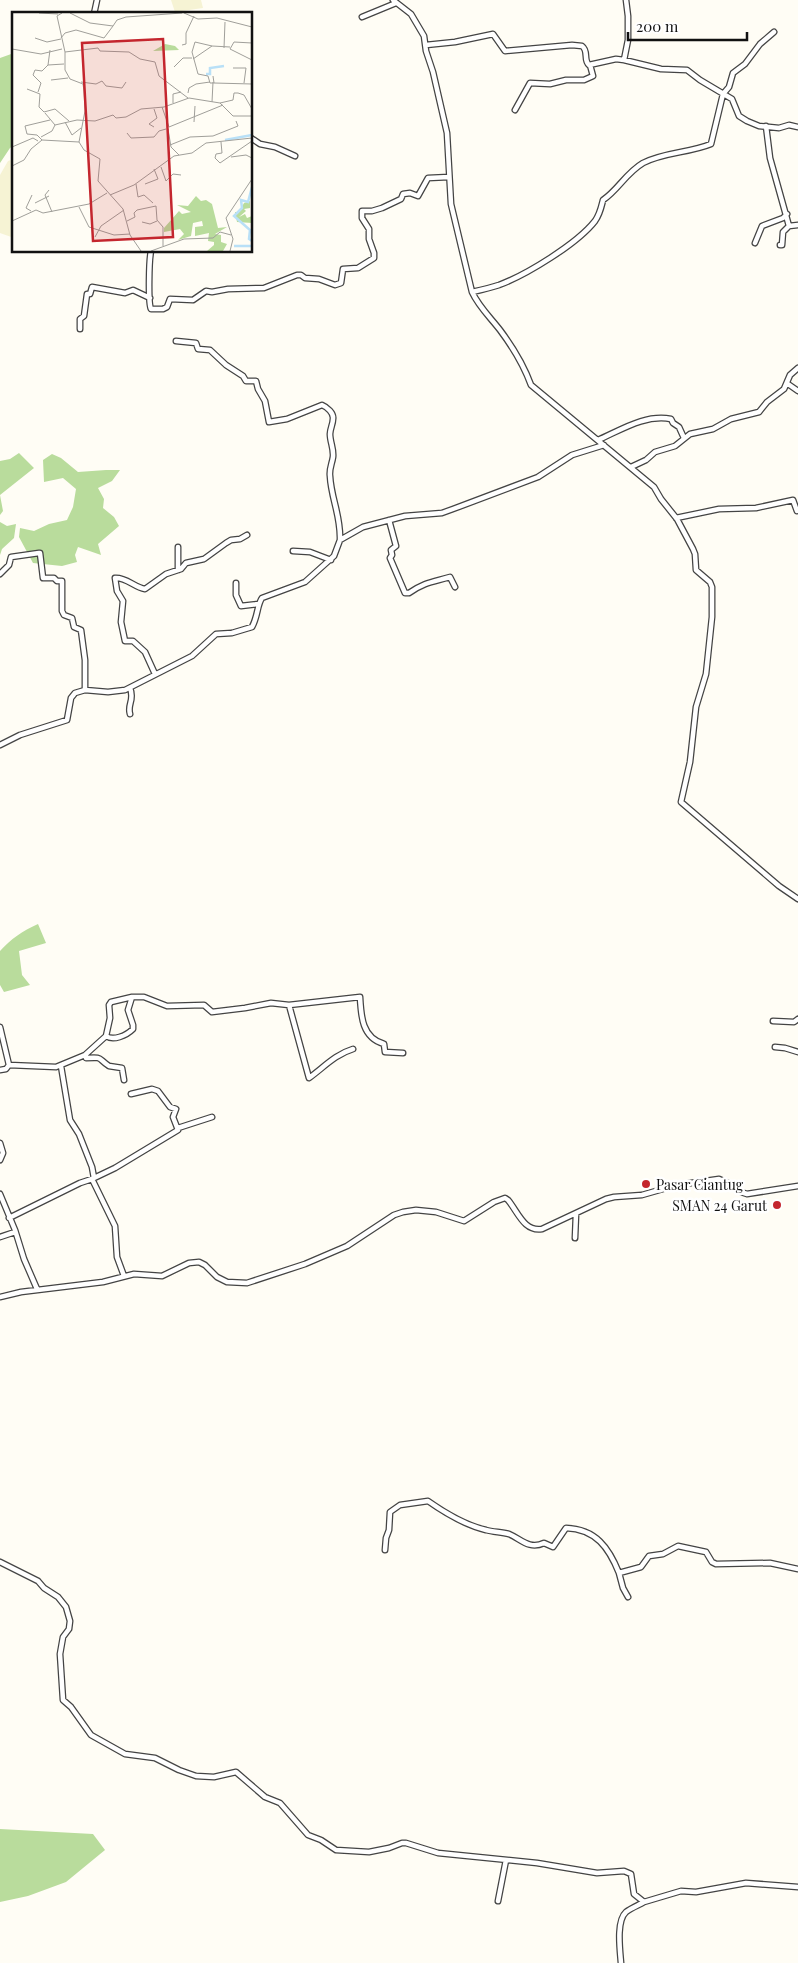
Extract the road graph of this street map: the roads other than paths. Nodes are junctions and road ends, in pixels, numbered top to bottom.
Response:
1 (626, 0) edge
2 (395, 2) edge
3 (362, 17) dead end
4 (774, 32) dead end
5 (426, 45) junction
6 (624, 60) junction
7 (590, 65) junction
8 (723, 94) junction
9 (515, 110) dead end
10 (766, 126) junction
11 (798, 127) edge
12 (252, 139) edge
13 (295, 156) dead end
14 (449, 177) junction
15 (786, 214) junction
16 (798, 225) edge
17 (789, 226) junction
18 (755, 243) dead end
19 (780, 245) dead end
20 (151, 252) edge
21 (472, 292) junction
22 (150, 298) junction
23 (80, 328) dead end
24 (176, 341) dead end
25 (798, 368) edge
26 (788, 384) junction
27 (798, 391) edge
28 (684, 438) junction
29 (598, 440) junction
30 (604, 445) junction
31 (631, 467) junction
32 (797, 511) edge
33 (676, 518) junction
34 (389, 520) junction
35 (247, 536) dead end
36 (340, 540) junction
37 (178, 547) dead end
38 (293, 551) dead end
39 (331, 560) junction
40 (178, 570) junction
41 (0, 574) edge
42 (236, 583) dead end
43 (455, 587) dead end
44 (258, 604) junction
45 (155, 674) junction
46 (130, 688) junction
47 (85, 690) junction
48 (130, 714) dead end
49 (0, 745) edge
50 (798, 898) edge
51 (132, 997) junction
52 (289, 1005) junction
53 (798, 1018) edge
54 (773, 1021) dead end
55 (0, 1027) edge
56 (106, 1036) junction
57 (775, 1047) dead end
58 (353, 1049) dead end
59 (798, 1052) edge
60 (403, 1053) dead end
61 (85, 1055) junction
62 (9, 1065) junction
63 (61, 1066) junction
64 (0, 1070) edge
65 (124, 1080) dead end
66 (131, 1094) dead end
67 (212, 1118) dead end
68 (178, 1128) junction
69 (0, 1143) edge
70 (1, 1153) edge
71 (0, 1160) edge
72 (93, 1178) junction
73 (798, 1186) edge
74 (0, 1194) edge
75 (576, 1214) junction
76 (9, 1218) junction
77 (15, 1232) junction
78 (0, 1237) edge
79 (575, 1238) dead end
80 (124, 1276) junction
81 (37, 1289) junction
82 (0, 1297) edge
83 (385, 1550) dead end
84 (0, 1562) edge
85 (798, 1569) edge
86 (619, 1573) junction
87 (628, 1597) dead end
88 (506, 1860) junction
89 (798, 1887) edge
90 (498, 1902) dead end
91 (644, 1902) junction
92 (621, 1963) edge

1 - 6 street
2 - 3 street
2 - 5 street
4 - 8 street
5 - 7 street
5 - 14 street
6 - 7 street
6 - 8 street
7 - 9 street
8 - 10 street
8 - 21 street
10 - 11 street
10 - 15 street
12 - 13 street
14 - 21 street
14 - 22 street
15 - 17 street
15 - 18 street
16 - 17 street
17 - 19 street
20 - 22 street
21 - 29 street
22 - 23 street
24 - 36 street
25 - 26 street
26 - 27 street
26 - 28 street
28 - 29 street
28 - 31 street
29 - 30 street
30 - 31 street
30 - 34 street
31 - 33 street
32 - 33 street
33 - 50 street
34 - 36 street
34 - 43 street
35 - 40 street
36 - 39 street
37 - 40 street
38 - 39 street
39 - 44 street
40 - 45 street
41 - 47 street
42 - 44 street
44 - 45 street
45 - 46 street
46 - 47 street
46 - 48 street
47 - 49 street
51 - 52 street
51 - 56 street
51 - 56 street
52 - 58 street
52 - 60 street
53 - 54 street
55 - 62 street
56 - 61 street
57 - 59 street
61 - 63 street
61 - 65 street
62 - 63 street
62 - 64 street
63 - 72 street
66 - 68 street
67 - 68 street
68 - 72 street
69 - 70 street
70 - 71 street
72 - 76 street
72 - 80 street
73 - 75 street
74 - 76 street
75 - 79 street
75 - 80 street
76 - 77 street
77 - 78 street
77 - 81 street
80 - 81 street
81 - 82 street
83 - 86 street
84 - 88 street
85 - 86 street
86 - 87 street
88 - 90 street
88 - 91 street
89 - 91 street
91 - 92 street

